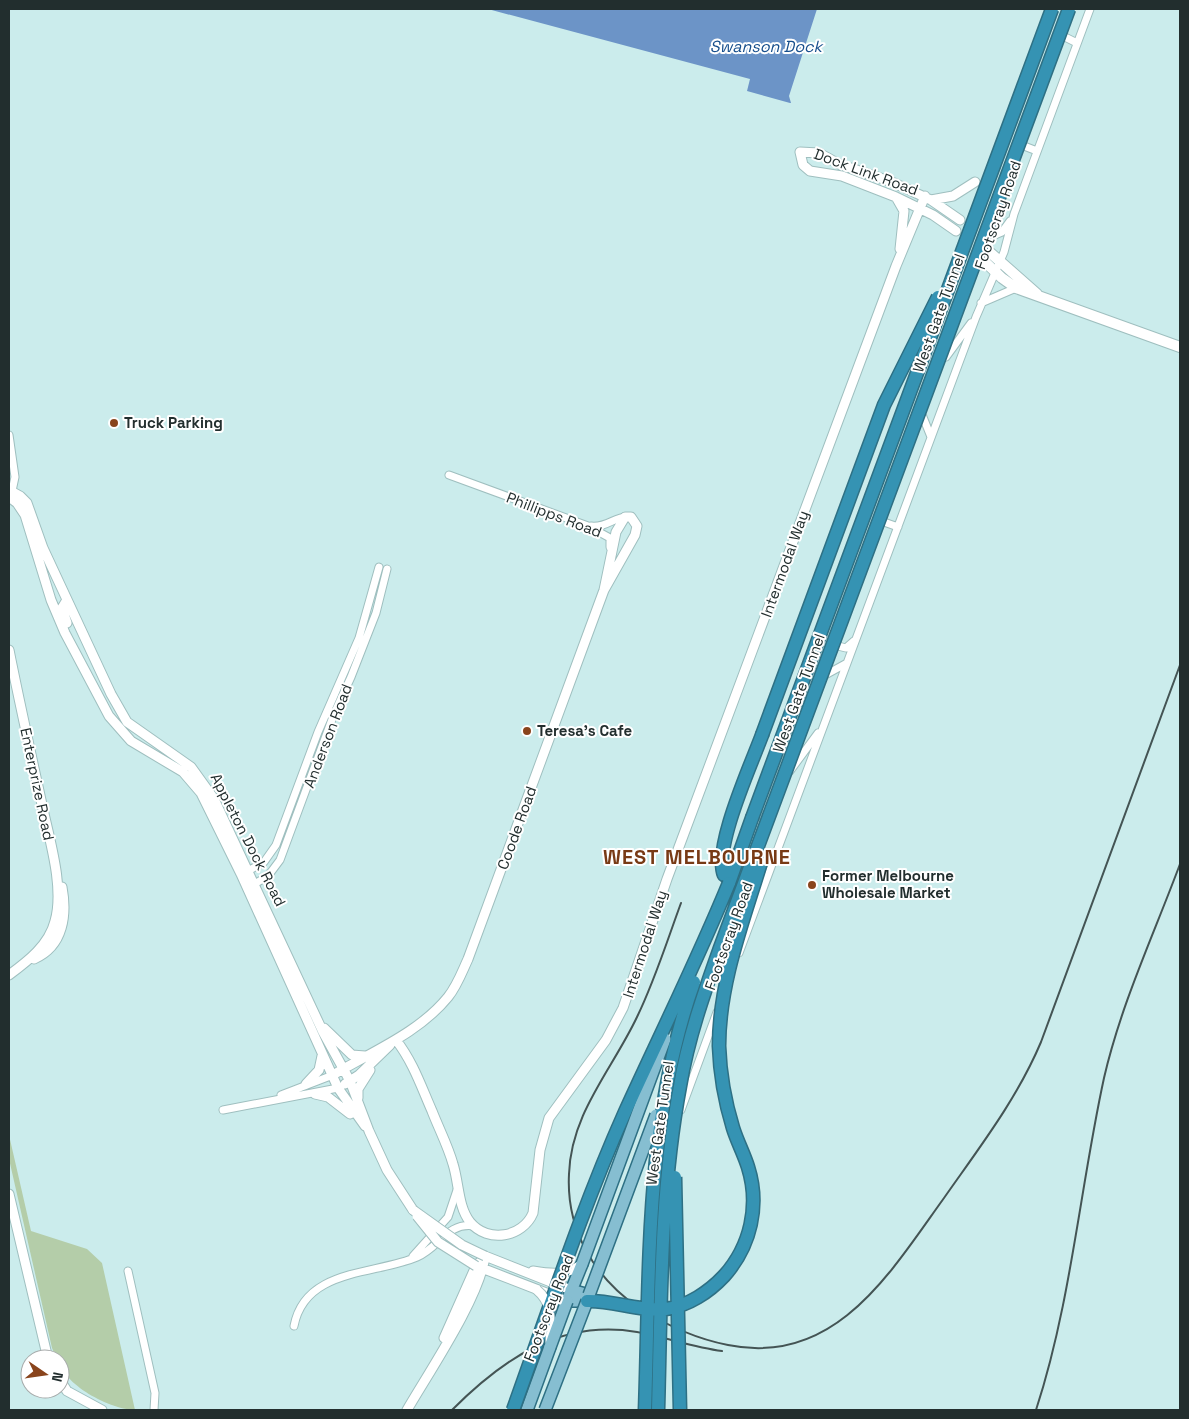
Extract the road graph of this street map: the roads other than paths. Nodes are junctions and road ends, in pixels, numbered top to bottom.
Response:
1 (1052, 9) edge
2 (1069, 9) edge
3 (1076, 9) edge
4 (1090, 9) edge
5 (1065, 37) junction
6 (1077, 43) junction
7 (1024, 146) junction
8 (1037, 151) junction
9 (975, 182) dead end
10 (896, 197) junction
11 (928, 198) junction
12 (920, 208) junction
13 (1014, 214) junction
14 (960, 220) dead end
15 (956, 231) dead end
16 (963, 247) junction
17 (986, 248) junction
18 (1000, 262) junction
19 (896, 266) junction
20 (995, 272) junction
21 (1016, 288) junction
22 (1038, 294) junction
23 (981, 303) junction
24 (976, 317) junction
25 (1180, 347) edge
26 (946, 357) junction
27 (923, 417) junction
28 (9, 435) edge
29 (931, 437) junction
30 (449, 475) dead end
31 (10, 493) edge
32 (628, 517) junction
33 (884, 522) junction
34 (588, 526) junction
35 (898, 527) junction
36 (379, 567) dead end
37 (388, 570) dead end
38 (604, 590) junction
39 (67, 600) junction
40 (858, 635) junction
41 (838, 646) junction
42 (9, 650) edge
43 (848, 660) junction
44 (827, 674) joint
45 (89, 676) junction
46 (828, 715) junction
47 (788, 772) junction
48 (245, 872) junction
49 (726, 879) junction
50 (251, 886) junction
51 (9, 975) edge
52 (316, 1018) junction
53 (672, 1020) dead end
54 (395, 1041) junction
55 (321, 1052) junction
56 (384, 1052) junction
57 (365, 1056) junction
58 (344, 1069) junction
59 (332, 1075) junction
60 (350, 1081) junction
61 (306, 1084) junction
62 (338, 1088) junction
63 (315, 1094) junction
64 (273, 1099) junction
65 (359, 1101) junction
66 (223, 1110) dead end
67 (656, 1115) dead end
68 (675, 1118) junction
69 (368, 1130) junction
70 (670, 1140) dead end
71 (458, 1184) junction
72 (9, 1194) edge
73 (413, 1210) junction
74 (474, 1226) junction
75 (485, 1256) junction
76 (404, 1262) junction
77 (582, 1264) junction
78 (480, 1268) junction
79 (520, 1268) junction
80 (128, 1271) dead end
81 (538, 1290) junction
82 (569, 1295) junction
83 (588, 1298) junction
84 (294, 1326) dead end
85 (550, 1347) junction
86 (46, 1349) edge
87 (70, 1392) edge
88 (102, 1410) edge
89 (154, 1410) edge
90 (407, 1410) edge
91 (513, 1410) edge
92 (527, 1410) edge
93 (545, 1410) edge
94 (644, 1410) edge
95 (658, 1410) edge
96 (680, 1410) edge

1 - 16 highway, West Gate Tunnel, bridge
2 - 47 highway, West Gate Tunnel, bridge
3 - 5 main road, Footscray Road
4 - 6 street, Footscray Road
5 - 6 street
5 - 7 main road, Footscray Road
6 - 8 street, Footscray Road
7 - 8 street, Footscray Road
7 - 17 main road, Footscray Road
8 - 13 street, Footscray Road
9 - 11 street
10 - 11 street, Dock Link Road
10 - 12 street, Dock Link Road
10 - 19 street, Intermodal Way
11 - 12 street, Intermodal Way
11 - 14 street, Dock Link Road
12 - 15 street, Dock Link Road
12 - 19 street, Intermodal Way
13 - 17 street
13 - 18 street, Footscray Road
16 - 49 highway, West Gate Tunnel, bridge
16 - 49 highway, bridge
17 - 18 main road
17 - 20 main road
17 - 26 main road, Footscray Road
18 - 20 street, Footscray Road
18 - 22 main road
19 - 74 street, Intermodal Way
20 - 21 main road
20 - 23 street, Footscray Road
21 - 22 main road
21 - 23 street
22 - 25 main road
23 - 24 street, Footscray Road
24 - 26 street, Footscray Road
24 - 29 street, Footscray Road
26 - 27 main road, Footscray Road
27 - 29 street
27 - 33 main road, Footscray Road
28 - 31 street
29 - 35 street, Footscray Road
30 - 34 street, Phillipps Road
31 - 39 street, Appleton Dock Road
31 - 45 street, Appleton Dock Road
32 - 34 street
32 - 38 street, Coode Road
32 - 38 street, Coode Road
33 - 35 street
33 - 41 main road, Footscray Road
34 - 38 street, Phillipps Road
35 - 40 street, Footscray Road
36 - 48 street, Anderson Road
37 - 50 street, Anderson Road
38 - 54 street, Coode Road
39 - 45 street
39 - 48 street, Appleton Dock Road
40 - 41 street
40 - 43 street, Footscray Road
41 - 44 main road, Footscray Road
42 - 51 street, Enterprize Road
43 - 44 street, Footscray Road
43 - 46 street, Footscray Road
45 - 48 street, Appleton Dock Road
46 - 47 street, Footscray Road
46 - 70 street, Footscray Road
47 - 68 highway, West Gate Tunnel, bridge
47 - 83 highway, bridge
48 - 50 street, Appleton Dock Road
49 - 91 highway, bridge
49 - 94 highway, West Gate Tunnel, bridge
50 - 52 street, Appleton Dock Road
50 - 55 street, Appleton Dock Road
52 - 57 street
52 - 58 street, Appleton Dock Road
53 - 77 main road, Footscray Road, bridge
54 - 56 street, Coode Road
54 - 57 street, Coode Road
54 - 71 street
55 - 59 street, Appleton Dock Road
55 - 61 street
56 - 60 street, Coode Road
56 - 65 street
57 - 58 street, Coode Road
58 - 59 street, Coode Road
58 - 60 street, Appleton Dock Road
59 - 61 street, Coode Road
59 - 62 street, Appleton Dock Road
60 - 62 street, Coode Road
60 - 65 street, Appleton Dock Road
61 - 64 street, Coode Road
62 - 63 street, Coode Road
62 - 69 street, Appleton Dock Road
63 - 64 street, Coode Road
63 - 69 street
64 - 66 street, Coode Road
65 - 69 street, Appleton Dock Road
67 - 83 main road, bridge
68 - 95 highway, West Gate Tunnel, bridge
68 - 96 highway, bridge
69 - 73 street, Appleton Dock Road
71 - 74 street
71 - 76 street
72 - 86 street
73 - 75 street, Appleton Dock Road, bridge
73 - 78 street, Appleton Dock Road, bridge
74 - 76 street
75 - 78 street
75 - 79 street, Appleton Dock Road
76 - 84 street
77 - 79 street
77 - 82 main road, Footscray Road
78 - 81 street, Appleton Dock Road
78 - 90 street
79 - 82 street, Appleton Dock Road
80 - 89 street
81 - 82 street, Appleton Dock Road, bridge
81 - 85 street, bridge
82 - 83 main road, Appleton Dock Road
82 - 85 main road, Footscray Road, bridge
83 - 93 main road, bridge
85 - 92 main road, Footscray Road
87 - 88 street

